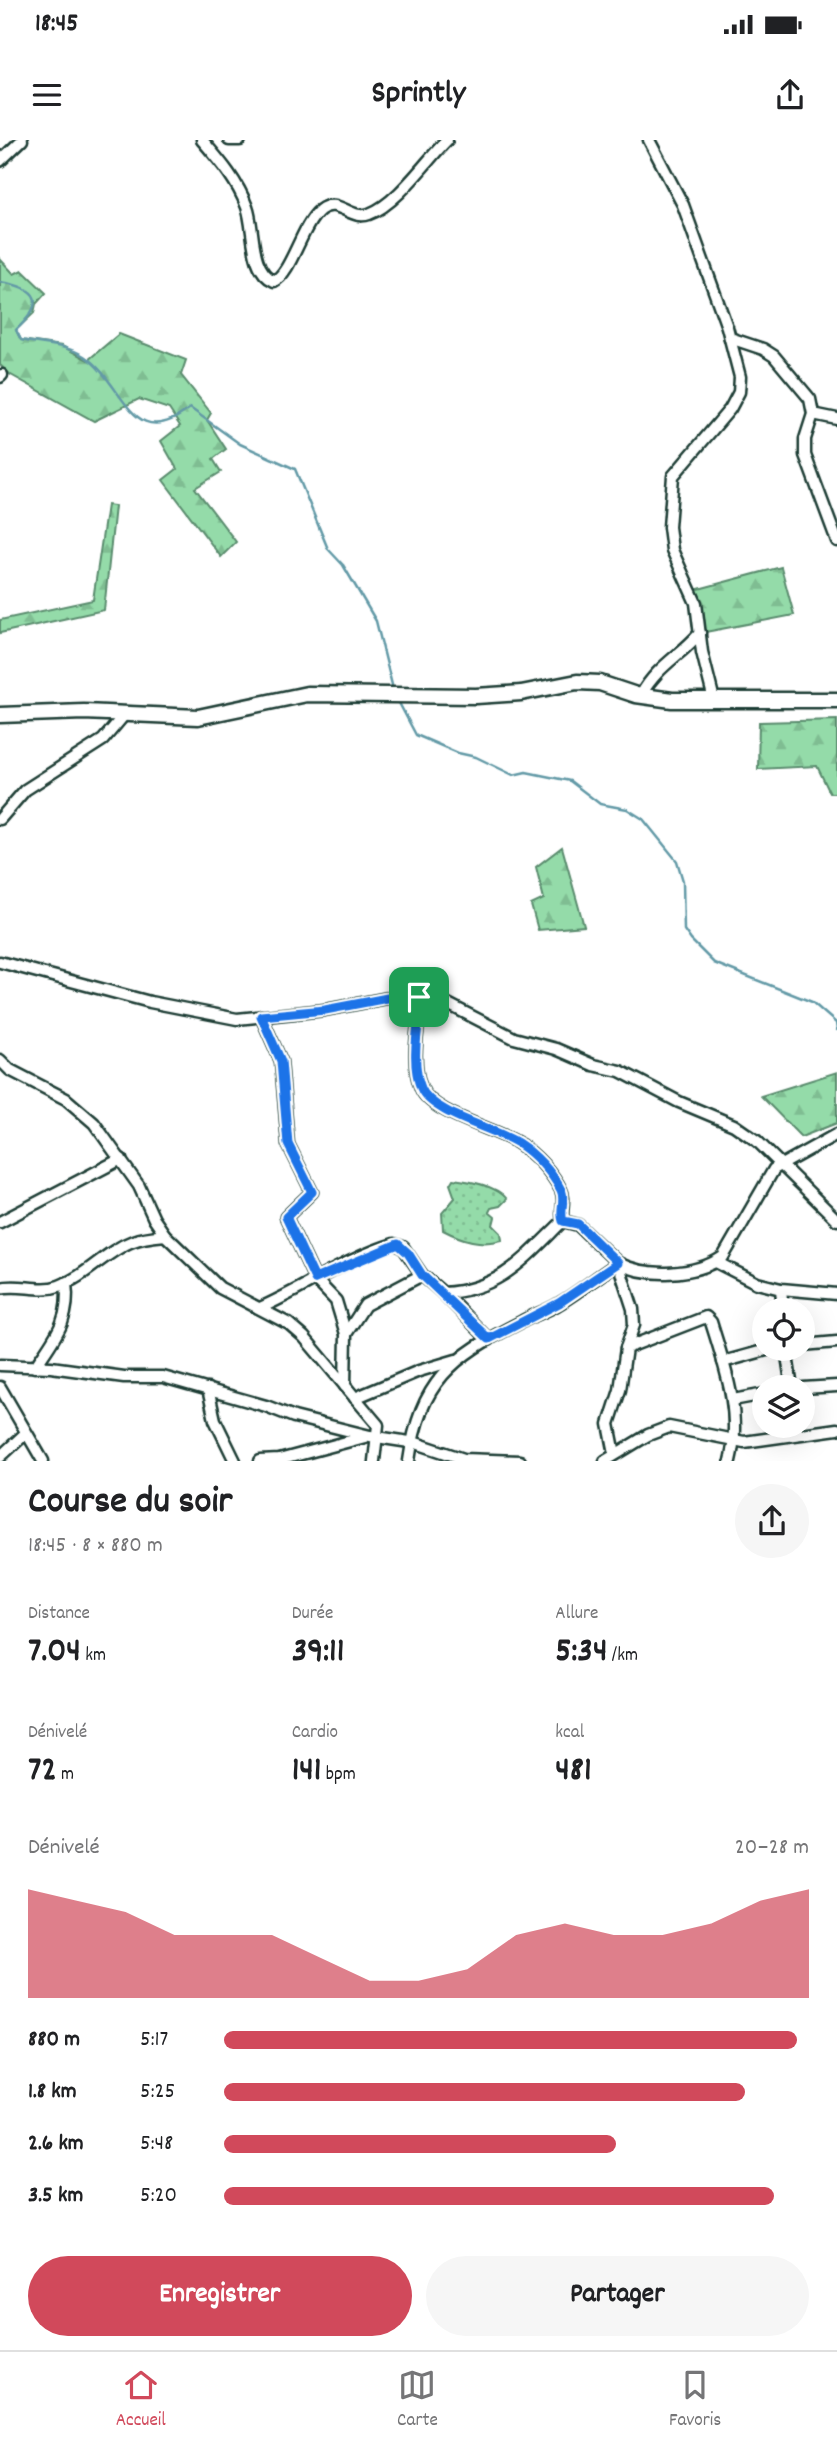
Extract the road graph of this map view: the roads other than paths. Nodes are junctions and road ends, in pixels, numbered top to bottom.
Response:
1 (22, 140) edge
2 (202, 140) edge
3 (229, 140) edge
4 (240, 140) edge
5 (447, 140) edge
6 (649, 140) edge
7 (0, 161) edge
8 (730, 338) junction
9 (813, 414) junction
10 (837, 419) edge
11 (837, 541) edge
12 (700, 633) junction
13 (641, 695) junction
14 (714, 700) junction
15 (837, 700) edge
16 (125, 714) junction
17 (0, 715) edge
18 (0, 819) edge
19 (0, 962) edge
20 (421, 997) junction
21 (261, 1016) junction
22 (0, 1060) edge
23 (837, 1134) edge
24 (121, 1158) junction
25 (780, 1164) junction
26 (837, 1220) edge
27 (563, 1221) junction
28 (0, 1222) edge
29 (166, 1235) junction
30 (716, 1262) junction
31 (618, 1263) junction
32 (422, 1275) junction
33 (315, 1279) junction
34 (66, 1283) junction
35 (0, 1288) edge
36 (781, 1289) junction
37 (443, 1293) junction
38 (837, 1294) edge
39 (782, 1298) edge
40 (260, 1308) junction
41 (346, 1334) junction
42 (489, 1339) junction
43 (837, 1342) edge
44 (815, 1344) edge
45 (626, 1348) junction
46 (752, 1354) edge
47 (456, 1360) junction
48 (723, 1362) junction
49 (0, 1364) edge
50 (35, 1367) junction
51 (345, 1386) junction
52 (837, 1386) edge
53 (0, 1387) edge
54 (815, 1387) edge
55 (208, 1389) junction
56 (752, 1396) edge
57 (355, 1398) junction
58 (733, 1400) junction
59 (837, 1429) edge
60 (815, 1430) edge
61 (26, 1433) junction
62 (373, 1437) junction
63 (756, 1438) edge
64 (734, 1442) junction
65 (414, 1443) junction
66 (615, 1454) junction
67 (0, 1457) edge
68 (464, 1460) edge
69 (43, 1461) edge
70 (235, 1461) edge
71 (264, 1461) edge
72 (374, 1461) edge
73 (409, 1461) edge
74 (520, 1461) edge
75 (605, 1461) edge
76 (730, 1461) edge

1 - 7 street
2 - 5 street
3 - 4 street
6 - 8 street
8 - 9 street
8 - 12 street
9 - 10 street
9 - 11 street
12 - 13 street
12 - 14 street
13 - 14 street
13 - 16 street
14 - 15 street
16 - 17 street
16 - 18 street
19 - 21 street
20 - 21 street
20 - 25 street
20 - 27 street
21 - 33 street
22 - 24 street
23 - 25 street
24 - 28 street
24 - 29 street
25 - 26 street
25 - 30 street
27 - 31 street
27 - 37 street
29 - 34 street
29 - 40 street
30 - 31 street
30 - 36 street
31 - 42 street
31 - 45 street
32 - 33 street
32 - 37 street
32 - 41 street
33 - 40 street
33 - 41 street
34 - 35 street
34 - 50 street
36 - 38 street
36 - 39 street
37 - 42 street
40 - 51 street
41 - 51 street
42 - 47 street
43 - 44 street
45 - 48 street
45 - 66 street
46 - 48 street
47 - 57 street
47 - 65 street
48 - 58 street
49 - 50 street
50 - 55 street
51 - 57 street
52 - 54 street
53 - 61 street
55 - 62 street
55 - 70 street
56 - 58 street
57 - 62 street
58 - 64 street
59 - 60 street
61 - 67 street
61 - 69 street
62 - 65 street
62 - 71 street
62 - 72 street
63 - 64 street
64 - 66 street
64 - 76 street
65 - 68 street
65 - 73 street
66 - 75 street
68 - 74 street

